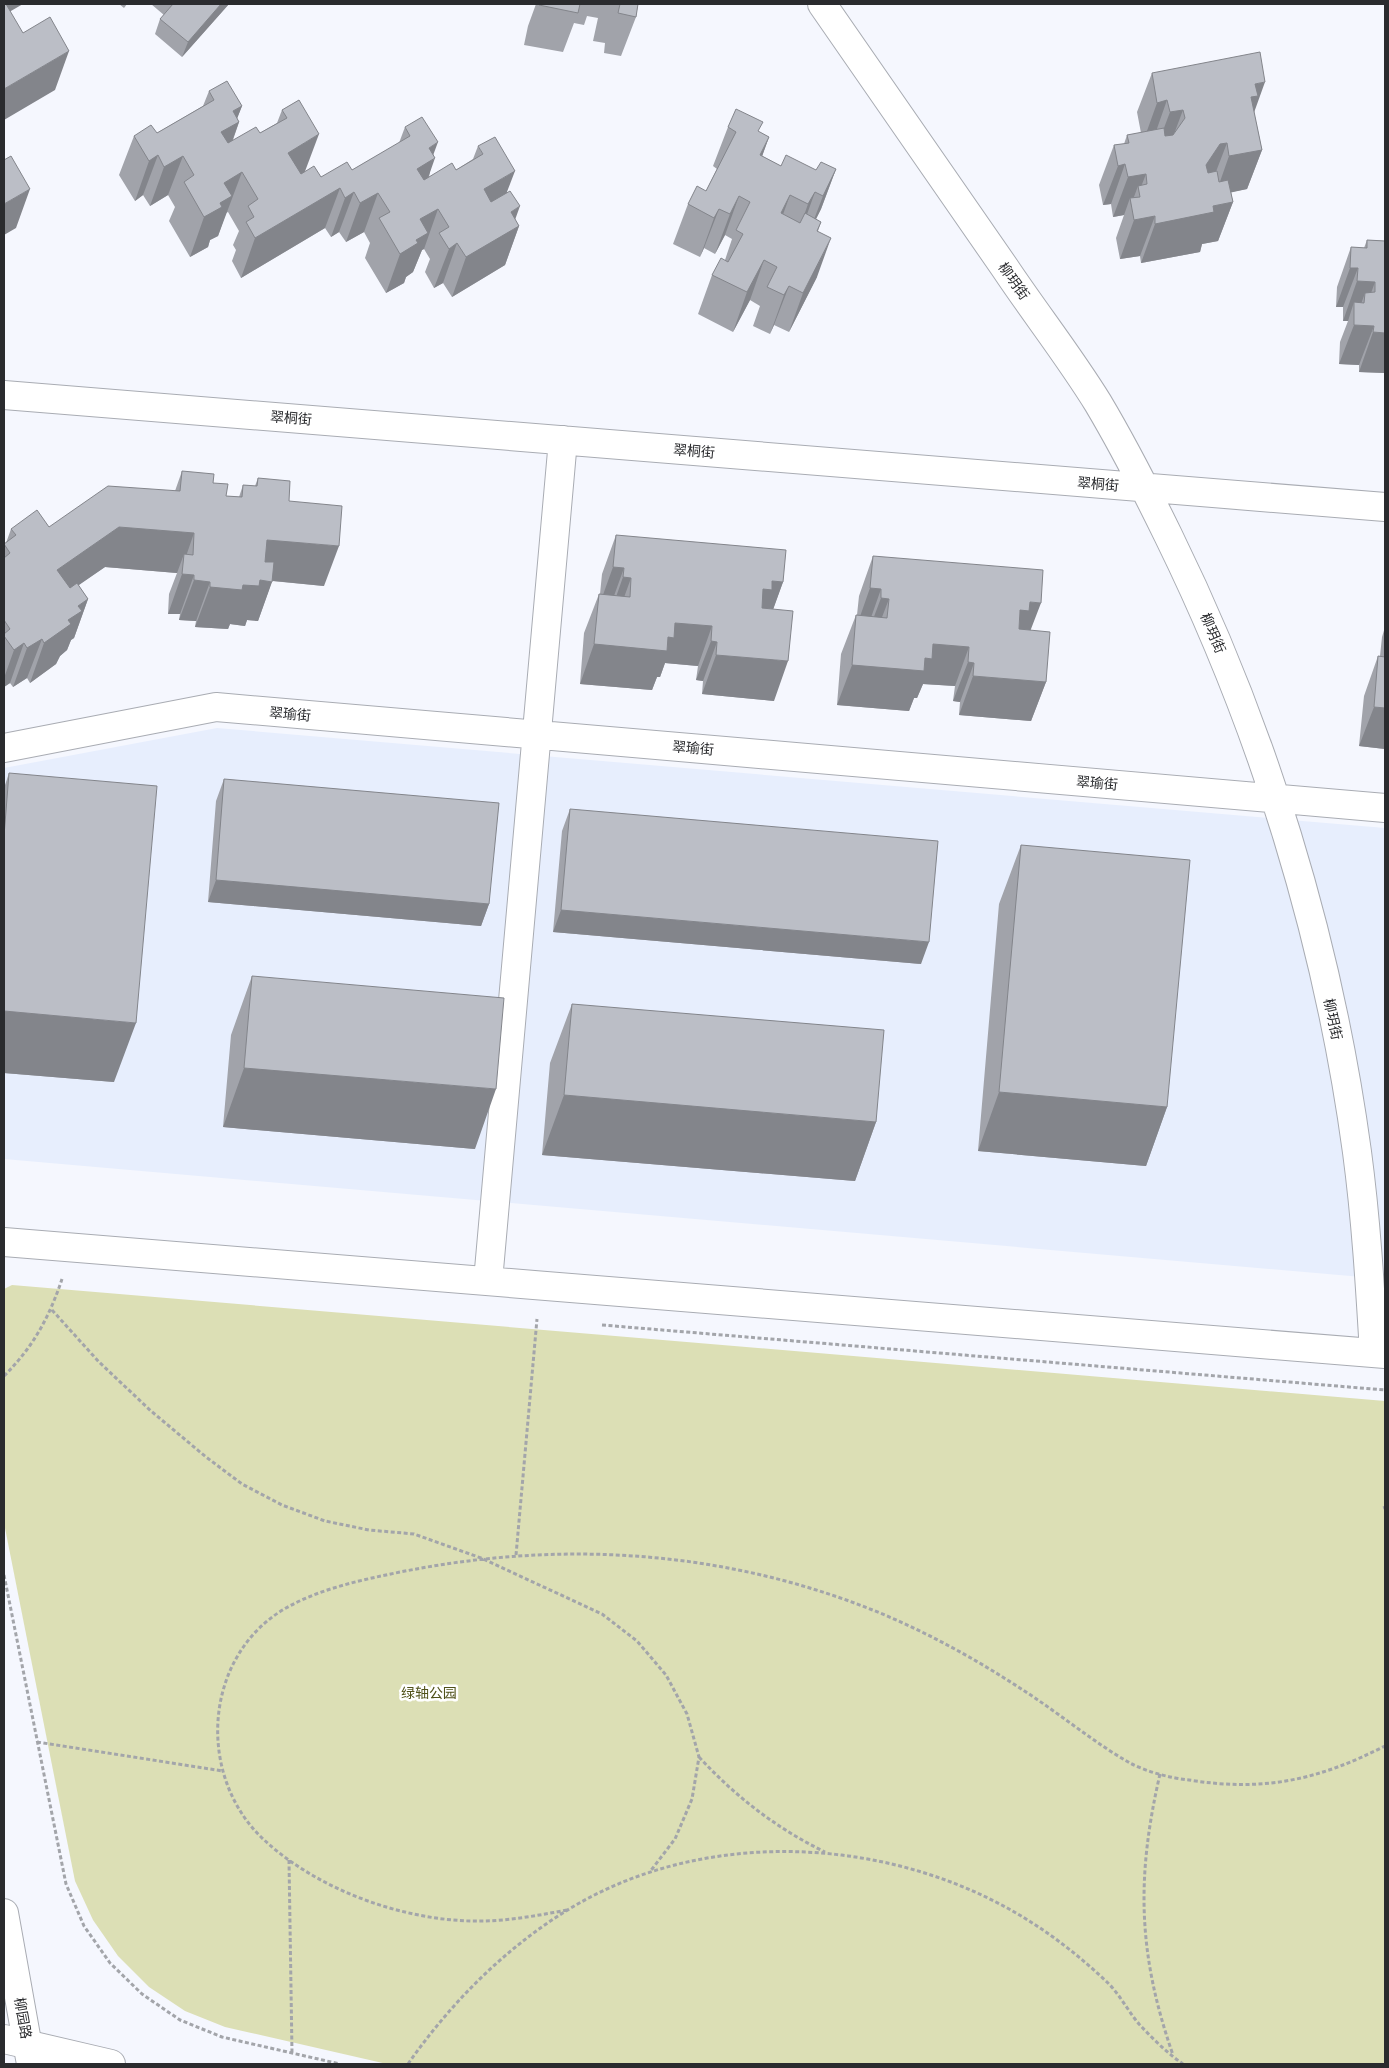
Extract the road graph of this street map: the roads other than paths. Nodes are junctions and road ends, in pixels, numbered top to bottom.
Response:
1 (822, 4) edge
2 (4, 394) edge
3 (563, 440) junction
4 (1144, 487) junction
5 (1385, 507) edge
6 (536, 735) junction
7 (4, 748) edge
8 (1275, 799) junction
9 (1385, 808) edge
10 (4, 1242) edge
11 (488, 1281) junction
12 (1380, 1353) edge
13 (4, 1913) edge
14 (21, 2049) edge
15 (111, 2064) edge

1 - 4 street, 柳玥街
2 - 3 street, 翠桐街
3 - 4 street, 翠桐街
3 - 6 street
4 - 5 street, 翠桐街
4 - 8 street, 柳玥街
6 - 7 street, 翠瑜街
6 - 8 street, 翠瑜街
6 - 11 street
8 - 9 street, 翠瑜街
8 - 12 street, 柳玥街
10 - 11 street
11 - 12 street
13 - 14 street, 柳园路
14 - 15 street

